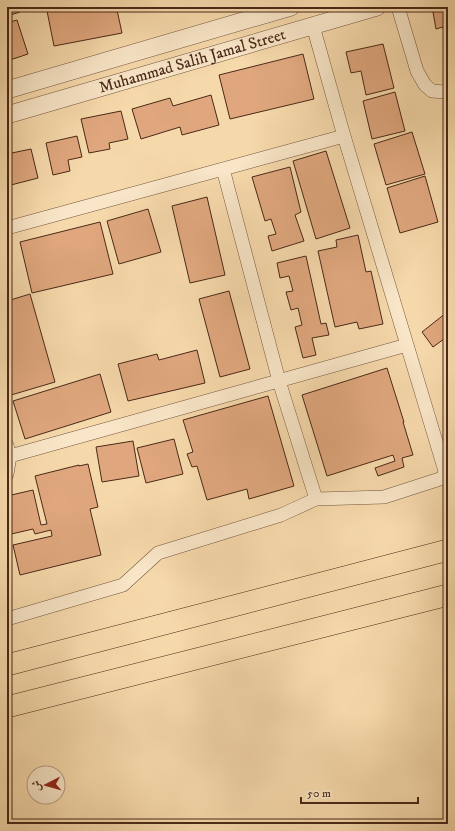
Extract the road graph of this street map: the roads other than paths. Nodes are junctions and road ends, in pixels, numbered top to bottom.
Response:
1 (291, 7) edge
2 (377, 7) edge
3 (398, 7) edge
4 (313, 26) junction
5 (7, 90) edge
6 (448, 92) edge
7 (7, 115) edge
8 (344, 136) junction
9 (223, 169) junction
10 (7, 228) edge
11 (407, 345) junction
12 (278, 381) junction
13 (8, 451) edge
14 (7, 474) edge
15 (316, 499) junction
16 (448, 550) edge
17 (448, 595) edge
18 (7, 619) edge
19 (7, 665) edge
20 (7, 707) edge

1 - 5 street, Muhammad Salih Jamal Street
2 - 4 street, Muhammad Salih Jamal Street
3 - 6 street
4 - 7 street, Muhammad Salih Jamal Street
4 - 8 street
8 - 9 street
8 - 11 street
9 - 10 street
9 - 12 street
11 - 12 street
11 - 15 street
12 - 13 street
12 - 15 street
13 - 14 street
15 - 18 street
16 - 19 main road
17 - 20 main road

